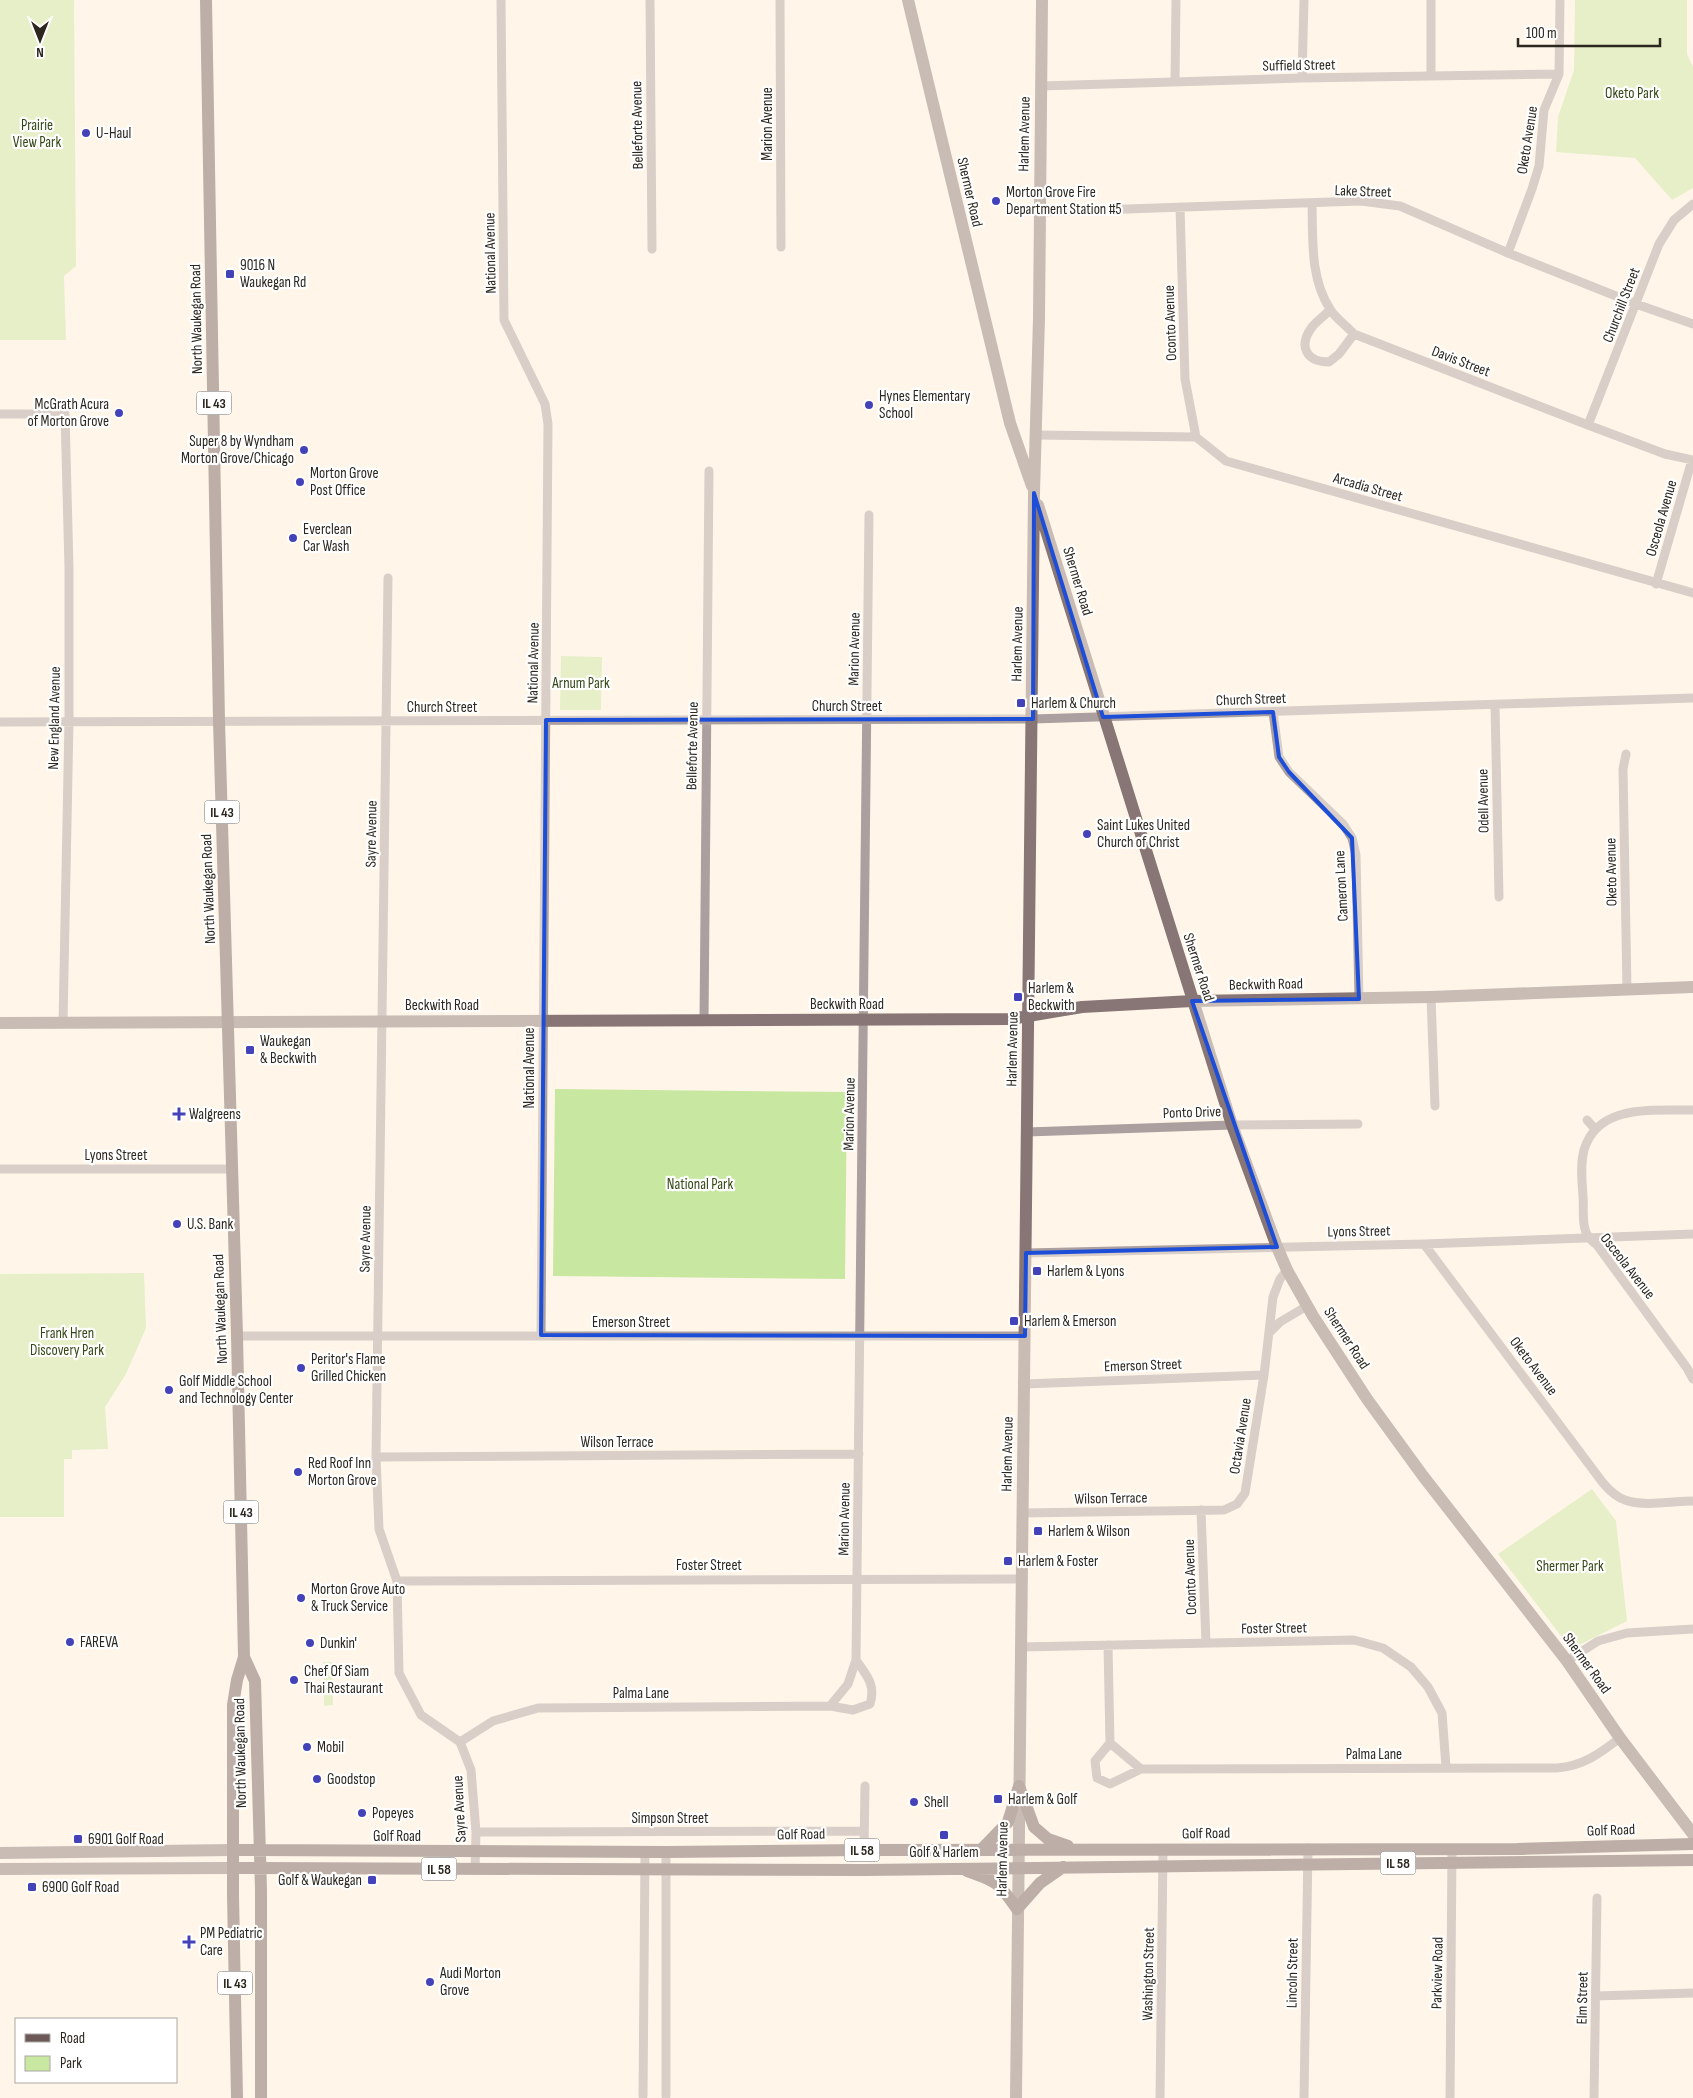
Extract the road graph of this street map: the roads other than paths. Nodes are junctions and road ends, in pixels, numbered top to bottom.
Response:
1 (206, 0) edge
2 (501, 0) edge
3 (650, 0) edge
4 (780, 0) edge
5 (908, 0) edge
6 (1042, 0) edge
7 (1176, 0) edge
8 (1304, 0) edge
9 (1431, 0) edge
10 (1560, 0) edge
11 (1559, 74) junction
12 (1431, 76) junction
13 (1302, 78) junction
14 (1175, 82) junction
15 (1041, 86) junction
16 (1312, 204) junction
17 (1693, 204) edge
18 (1180, 207) junction
19 (1040, 212) junction
20 (781, 247) dead end
21 (652, 249) dead end
22 (1508, 253) junction
23 (1636, 304) junction
24 (1330, 310) junction
25 (1693, 324) edge
26 (1354, 334) junction
27 (0, 414) edge
28 (1588, 425) junction
29 (1036, 435) junction
30 (1196, 437) junction
31 (1693, 460) edge
32 (709, 471) dead end
33 (1034, 493) junction
34 (869, 515) dead end
35 (388, 578) dead end
36 (1656, 584) junction
37 (1693, 593) edge
38 (1693, 698) edge
39 (1495, 705) junction
40 (1273, 712) junction
41 (1103, 717) junction
42 (1033, 719) junction
43 (546, 720) junction
44 (706, 720) junction
45 (867, 720) junction
46 (219, 721) junction
47 (386, 721) junction
48 (0, 722) edge
49 (69, 722) junction
50 (1626, 754) dead end
51 (1499, 897) dead end
52 (1693, 987) edge
53 (1627, 990) junction
54 (1430, 998) junction
55 (1359, 999) junction
56 (1192, 1001) junction
57 (1029, 1016) junction
58 (704, 1020) junction
59 (864, 1020) junction
60 (543, 1021) junction
61 (228, 1022) junction
62 (382, 1022) junction
63 (0, 1023) edge
64 (63, 1023) junction
65 (1434, 1106) dead end
66 (1693, 1110) edge
67 (1587, 1120) dead end
68 (1358, 1124) dead end
69 (1232, 1125) junction
70 (1595, 1129) junction
71 (1027, 1132) junction
72 (0, 1169) edge
73 (232, 1169) junction
74 (1693, 1234) edge
75 (1588, 1237) junction
76 (1424, 1244) junction
77 (1276, 1247) junction
78 (1026, 1253) junction
79 (1287, 1270) junction
80 (1307, 1306) junction
81 (1269, 1333) junction
82 (541, 1335) junction
83 (237, 1336) junction
84 (860, 1336) junction
85 (1025, 1336) junction
86 (378, 1337) junction
87 (1690, 1368) edge
88 (1264, 1375) junction
89 (1693, 1380) edge
90 (1024, 1384) junction
91 (859, 1454) junction
92 (376, 1457) junction
93 (1693, 1501) edge
94 (1201, 1510) junction
95 (1022, 1513) junction
96 (857, 1578) junction
97 (1022, 1579) junction
98 (397, 1581) junction
99 (1693, 1629) edge
100 (1206, 1643) junction
101 (1108, 1645) junction
102 (1021, 1648) junction
103 (244, 1657) junction
104 (856, 1660) junction
105 (1567, 1661) junction
106 (830, 1706) junction
107 (1620, 1738) junction
108 (460, 1742) junction
109 (1110, 1743) junction
110 (1446, 1767) junction
111 (1141, 1769) junction
112 (865, 1786) dead end
113 (1019, 1786) junction
114 (864, 1831) junction
115 (476, 1832) junction
116 (1693, 1834) edge
117 (1693, 1844) edge
118 (1308, 1848) junction
119 (1452, 1849) junction
120 (233, 1850) junction
121 (260, 1850) junction
122 (864, 1850) junction
123 (981, 1850) junction
124 (1018, 1850) junction
125 (1080, 1850) junction
126 (1163, 1850) junction
127 (475, 1852) junction
128 (645, 1852) junction
129 (666, 1852) junction
130 (0, 1853) edge
131 (1693, 1860) edge
132 (1452, 1863) junction
133 (1308, 1864) junction
134 (1163, 1866) junction
135 (1018, 1867) junction
136 (1062, 1867) junction
137 (233, 1868) junction
138 (260, 1868) junction
139 (957, 1868) junction
140 (0, 1869) edge
141 (476, 1870) junction
142 (644, 1870) junction
143 (666, 1870) junction
144 (1597, 1898) dead end
145 (1017, 1909) junction
146 (1693, 1993) edge
147 (1596, 1996) junction
148 (643, 2096) dead end
149 (666, 2096) dead end
150 (238, 2098) edge
151 (261, 2098) edge
152 (1016, 2098) edge
153 (1160, 2098) edge
154 (1304, 2098) edge
155 (1450, 2098) edge
156 (1594, 2098) edge

1 - 46 main road, North Waukegan Road / IL 43
2 - 43 street, National Avenue
3 - 21 street, Belleforte Avenue
4 - 20 street, Marion Avenue
5 - 33 main road, Shermer Road
6 - 15 main road, Harlem Avenue
7 - 14 street
8 - 13 street
9 - 12 street
10 - 11 street, Oketo Avenue
11 - 12 street, Suffield Street
11 - 22 street, Oketo Avenue
12 - 13 street, Suffield Street
13 - 14 street, Suffield Street
14 - 15 street, Suffield Street
15 - 19 main road, Harlem Avenue
16 - 18 street, Lake Street
16 - 22 street, Lake Street
16 - 24 street, Davis Street
17 - 23 street, Churchill Street
18 - 19 street, Lake Street
18 - 30 street, Oconto Avenue
19 - 29 main road, Harlem Avenue
22 - 23 street, Lake Street
23 - 25 street, Lake Street
23 - 28 street, Churchill Street
24 - 26 street, Davis Street
24 - 26 street
26 - 28 street, Davis Street
27 - 49 street, New England Avenue
28 - 31 street, Davis Street
29 - 30 street
29 - 33 main road, Harlem Avenue
30 - 36 street, Arcadia Street
31 - 36 street, Osceola Avenue
32 - 44 street, Belleforte Avenue
33 - 41 main road, Shermer Road
33 - 42 main road, Harlem Avenue
34 - 45 street, Marion Avenue
35 - 47 street, Sayre Avenue
36 - 37 street, Arcadia Street
38 - 39 street, Church Street
39 - 40 street, Church Street
39 - 51 street, Odell Avenue
40 - 41 street, Church Street
40 - 55 street, Cameron Lane
41 - 42 street, Church Street
41 - 56 main road, Shermer Road
42 - 45 street, Church Street
42 - 57 main road, Harlem Avenue
43 - 44 street, Church Street
43 - 47 street, Church Street
43 - 60 street, National Avenue
44 - 45 street, Church Street
44 - 58 street, Belleforte Avenue
45 - 59 street, Marion Avenue
46 - 47 street, Church Street
46 - 49 street, Church Street
46 - 61 main road, North Waukegan Road / IL 43
47 - 62 street, Sayre Avenue
48 - 49 street, Church Street
49 - 64 street, New England Avenue
50 - 53 street, Oketo Avenue
52 - 53 main road, Beckwith Road
53 - 54 main road, Beckwith Road
54 - 55 main road, Beckwith Road
54 - 65 street
55 - 56 main road, Beckwith Road
56 - 57 main road, Beckwith Road
56 - 69 main road, Shermer Road
57 - 59 main road, Beckwith Road
57 - 71 main road, Harlem Avenue
58 - 59 main road, Beckwith Road
58 - 60 main road, Beckwith Road
59 - 84 street, Marion Avenue
60 - 62 main road, Beckwith Road
60 - 82 street, National Avenue
61 - 62 main road, Beckwith Road
61 - 64 main road, Beckwith Road
61 - 73 main road, North Waukegan Road / IL 43
62 - 86 street, Sayre Avenue
63 - 64 main road, Beckwith Road
66 - 70 street
67 - 70 street
68 - 69 street, Ponto Drive
69 - 71 street, Ponto Drive
69 - 77 main road, Shermer Road
70 - 75 street, Osceola Avenue
71 - 78 main road, Harlem Avenue
72 - 73 street, Lyons Street
73 - 83 main road, North Waukegan Road / IL 43
74 - 75 street, Lyons Street
75 - 76 street, Lyons Street
75 - 87 street, Osceola Avenue
76 - 77 street, Lyons Street
76 - 93 street, Oketo Avenue
77 - 78 street, Lyons Street
77 - 79 main road, Shermer Road
78 - 85 main road, Harlem Avenue
79 - 80 main road, Shermer Road
79 - 81 street, Octavia Avenue
80 - 81 street
80 - 105 main road, Shermer Road
81 - 88 street, Octavia Avenue
82 - 84 street, Emerson Street
82 - 86 street, Emerson Street
83 - 86 street, Emerson Street
83 - 103 main road, North Waukegan Road / IL 43
84 - 85 street, Emerson Street
84 - 91 street, Marion Avenue
85 - 90 main road, Harlem Avenue
86 - 92 street, Sayre Avenue
87 - 89 street, Osceola Avenue
88 - 90 street, Emerson Street
88 - 94 street, Octavia Avenue
90 - 95 main road, Harlem Avenue
91 - 92 street, Wilson Terrace
91 - 96 street, Marion Avenue
92 - 98 street, Sayre Avenue
94 - 95 street, Wilson Terrace
94 - 100 street, Oconto Avenue
95 - 97 main road, Harlem Avenue
96 - 97 street, Foster Street
96 - 98 street, Foster Street
96 - 104 street, Marion Avenue
97 - 102 main road, Harlem Avenue
98 - 108 street, Sayre Avenue
99 - 105 street
100 - 101 street, Foster Street
100 - 110 street, Foster Street
101 - 102 street, Foster Street
101 - 109 street
102 - 113 main road, Harlem Avenue
103 - 120 main road, North Waukegan Road / IL 43
103 - 121 main road, North Waukegan Road / IL 43
104 - 106 street, Marion Avenue
104 - 106 street, Palma Lane
105 - 107 main road, Shermer Road
106 - 108 street, Palma Lane
107 - 110 street, Palma Lane
107 - 116 main road, Shermer Road
108 - 115 street, Sayre Avenue
109 - 111 street
109 - 111 street
110 - 111 street, Palma Lane
112 - 114 street
113 - 123 main road
113 - 124 main road, Harlem Avenue
113 - 125 main road
114 - 115 street, Simpson Street
114 - 122 street
115 - 127 street, Sayre Avenue
117 - 119 main road, Golf Road / IL 58
118 - 119 main road, Golf Road / IL 58
118 - 126 main road, Golf Road / IL 58
118 - 133 street, Lincoln Street
119 - 132 street, Parkview Road
120 - 121 main road, Golf Road
120 - 130 main road, Golf Road
120 - 137 main road, IL 43
121 - 127 main road, Golf Road / IL 58
121 - 138 main road, IL 43
122 - 123 main road, Golf Road / IL 58
122 - 129 main road, Golf Road / IL 58
123 - 124 main road, Golf Road / IL 58
124 - 125 main road, Golf Road / IL 58
124 - 135 main road, Harlem Avenue
125 - 126 main road, Golf Road / IL 58
126 - 134 street, Washington Street
127 - 128 main road, Golf Road / IL 58
127 - 141 street, Sayre Avenue
128 - 129 main road, Golf Road / IL 58
128 - 142 street
129 - 143 street
131 - 132 main road, Golf Road / IL 58
132 - 133 main road, Golf Road / IL 58
132 - 155 street, Parkview Road
133 - 134 main road, Golf Road / IL 58
133 - 154 street, Lincoln Street
134 - 136 main road, Golf Road / IL 58
134 - 153 street, Washington Street
135 - 136 main road, Golf Road / IL 58
135 - 139 main road, Golf Road / IL 58
135 - 145 main road, Harlem Avenue
136 - 145 main road
137 - 138 main road, Golf Road / IL 58
137 - 140 main road, Golf Road
137 - 150 main road, IL 43
138 - 141 main road, Golf Road / IL 58
138 - 151 main road, IL 43
139 - 143 main road, Golf Road / IL 58
139 - 145 main road
141 - 142 main road, Golf Road / IL 58
142 - 143 main road, Golf Road / IL 58
142 - 148 street
143 - 149 street
144 - 147 street, Elm Street
145 - 152 main road, Harlem Avenue
146 - 147 street
147 - 156 street, Elm Street

